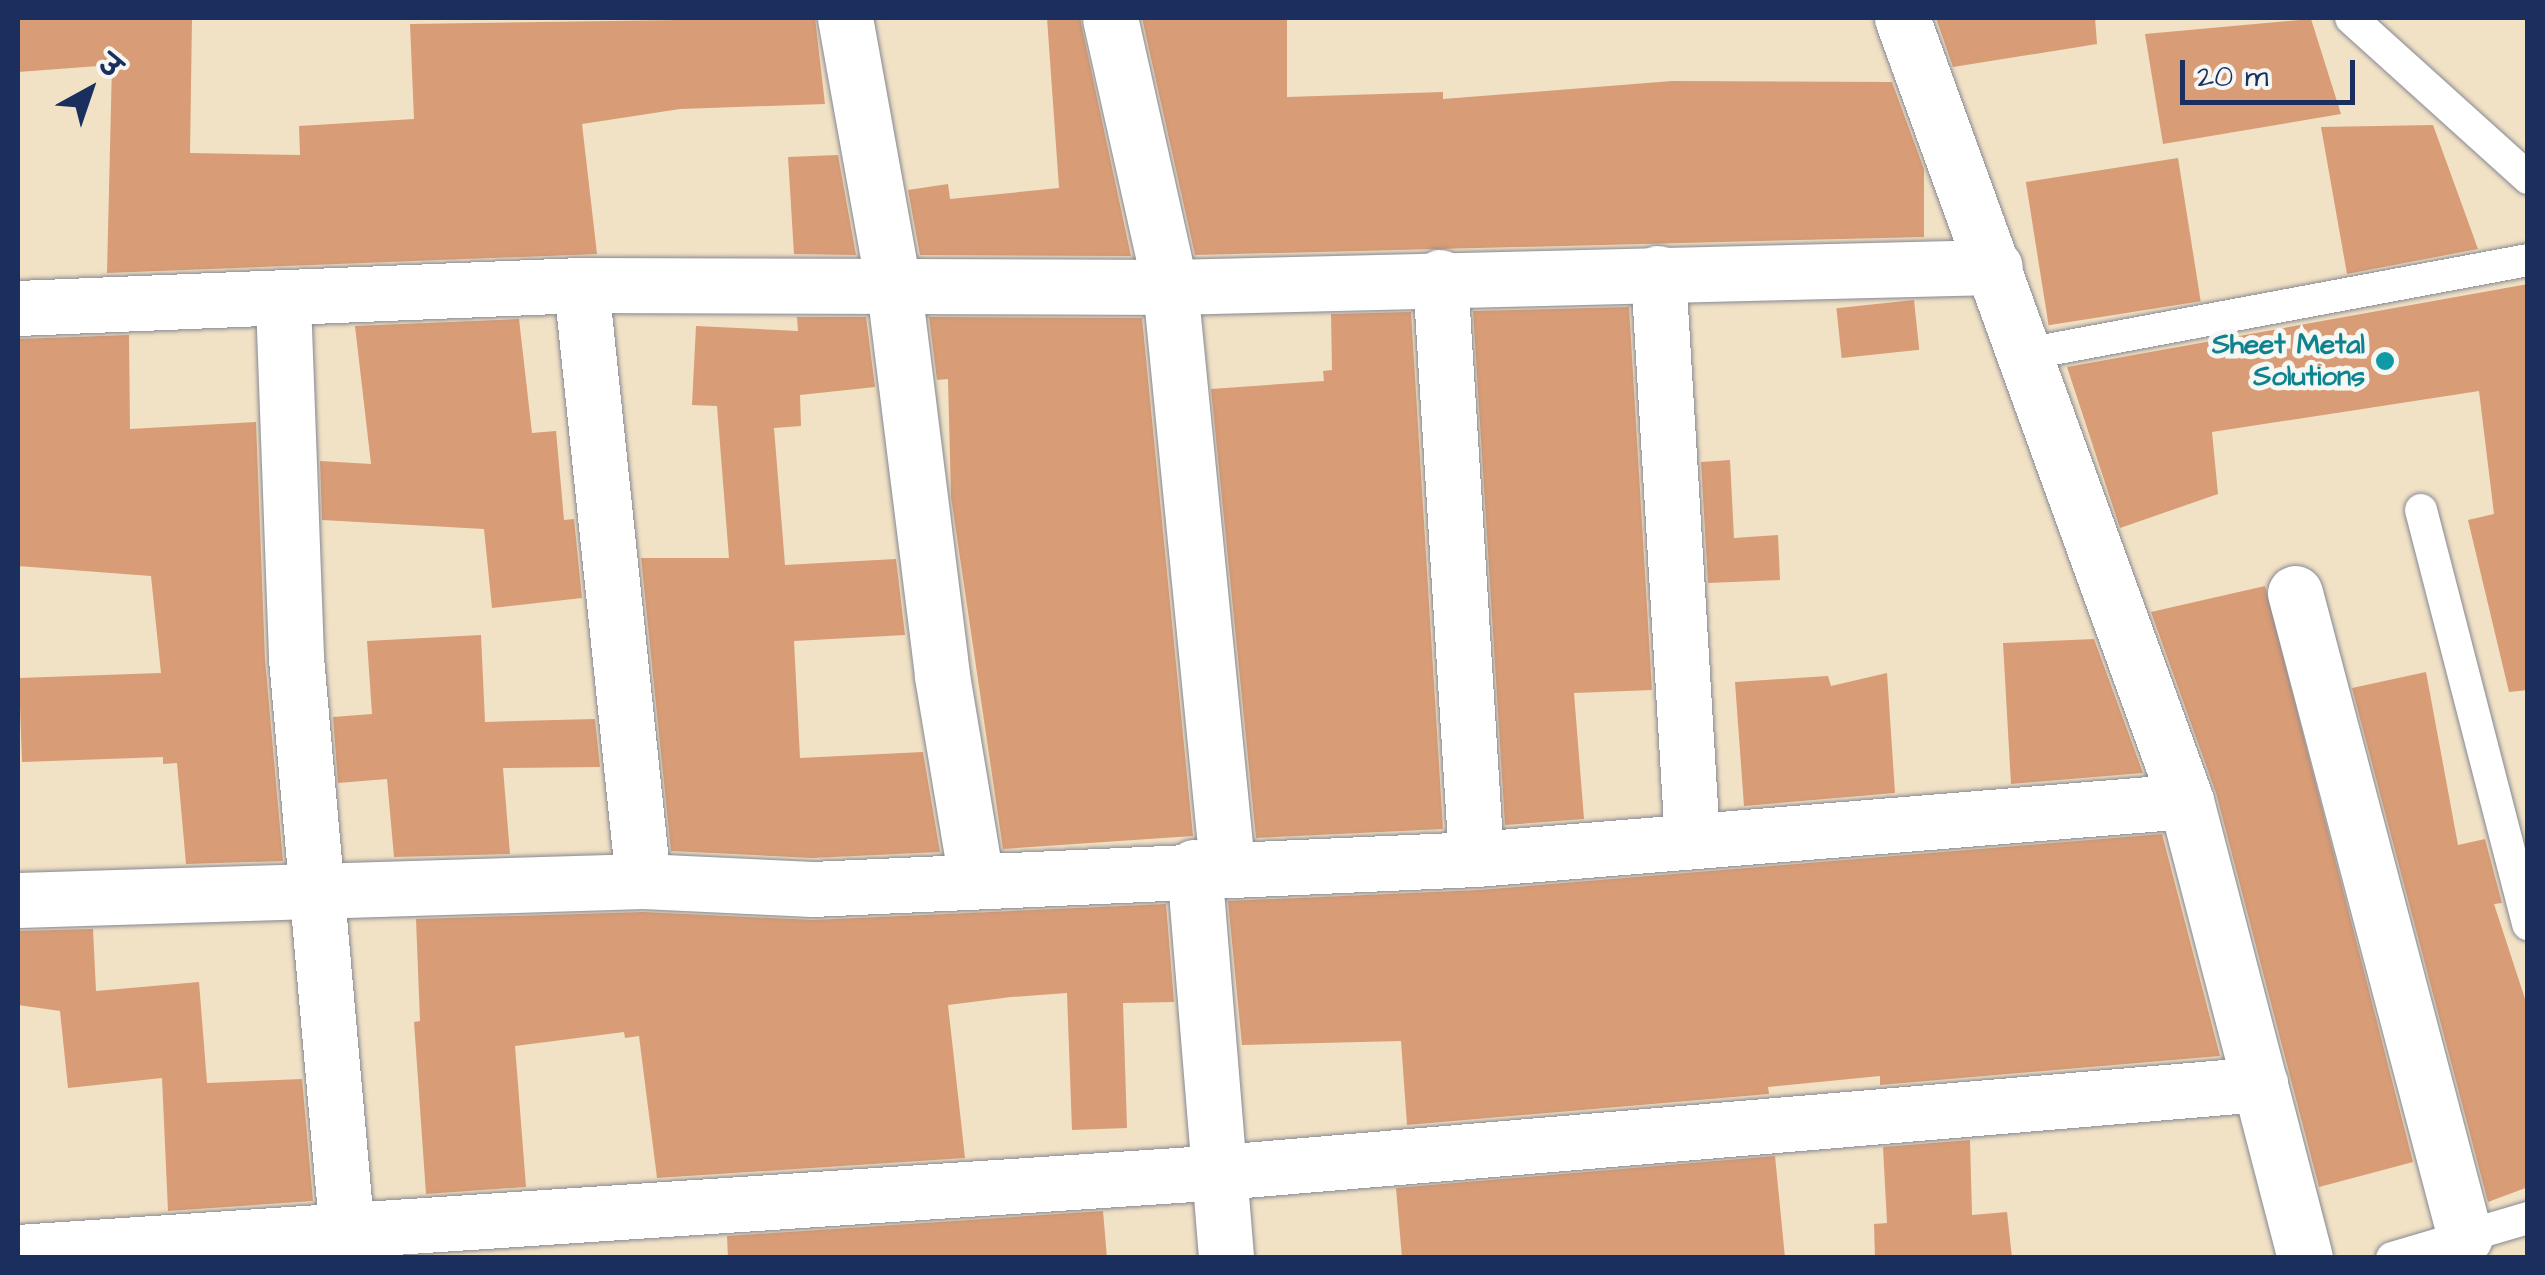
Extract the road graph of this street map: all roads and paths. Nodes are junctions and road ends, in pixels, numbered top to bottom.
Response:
1 (844, 18) edge
2 (1110, 18) edge
3 (1902, 18) edge
4 (2351, 18) edge
5 (2528, 178) edge
6 (2528, 260) edge
7 (1994, 267) junction
8 (1658, 273) junction
9 (1440, 277) junction
10 (582, 285) junction
11 (1170, 288) junction
12 (894, 289) junction
13 (282, 301) junction
14 (18, 308) edge
15 (2026, 354) junction
16 (2422, 510) dead end
17 (2295, 592) dead end
18 (2186, 801) junction
19 (1692, 841) junction
20 (1476, 859) junction
21 (1210, 866) junction
22 (976, 879) junction
23 (644, 881) junction
24 (18, 892) edge
25 (320, 896) junction
26 (18, 900) edge
27 (2528, 924) edge
28 (2260, 1084) junction
29 (1221, 1172) junction
30 (2528, 1218) edge
31 (2465, 1236) junction
32 (348, 1243) edge
33 (18, 1252) edge
34 (1226, 1258) edge
35 (2305, 1258) edge
36 (2392, 1258) edge

1 - 12 street
2 - 11 street
3 - 7 street
4 - 5 lane
6 - 15 lane
7 - 8 street
7 - 15 street
8 - 9 street
8 - 19 street
9 - 11 street
9 - 20 street
10 - 12 street
10 - 13 street
10 - 23 street
11 - 12 street
11 - 21 street
12 - 22 street
13 - 14 street
13 - 25 street
15 - 18 street
16 - 27 lane
17 - 31 street
18 - 19 street
18 - 28 street
19 - 20 street
20 - 21 street
21 - 22 street
21 - 29 street
22 - 23 street
23 - 25 street
24 - 26 street
25 - 26 street
25 - 32 street
28 - 29 street
28 - 35 street
29 - 32 street
29 - 34 street
30 - 31 lane
31 - 36 lane
32 - 33 street

